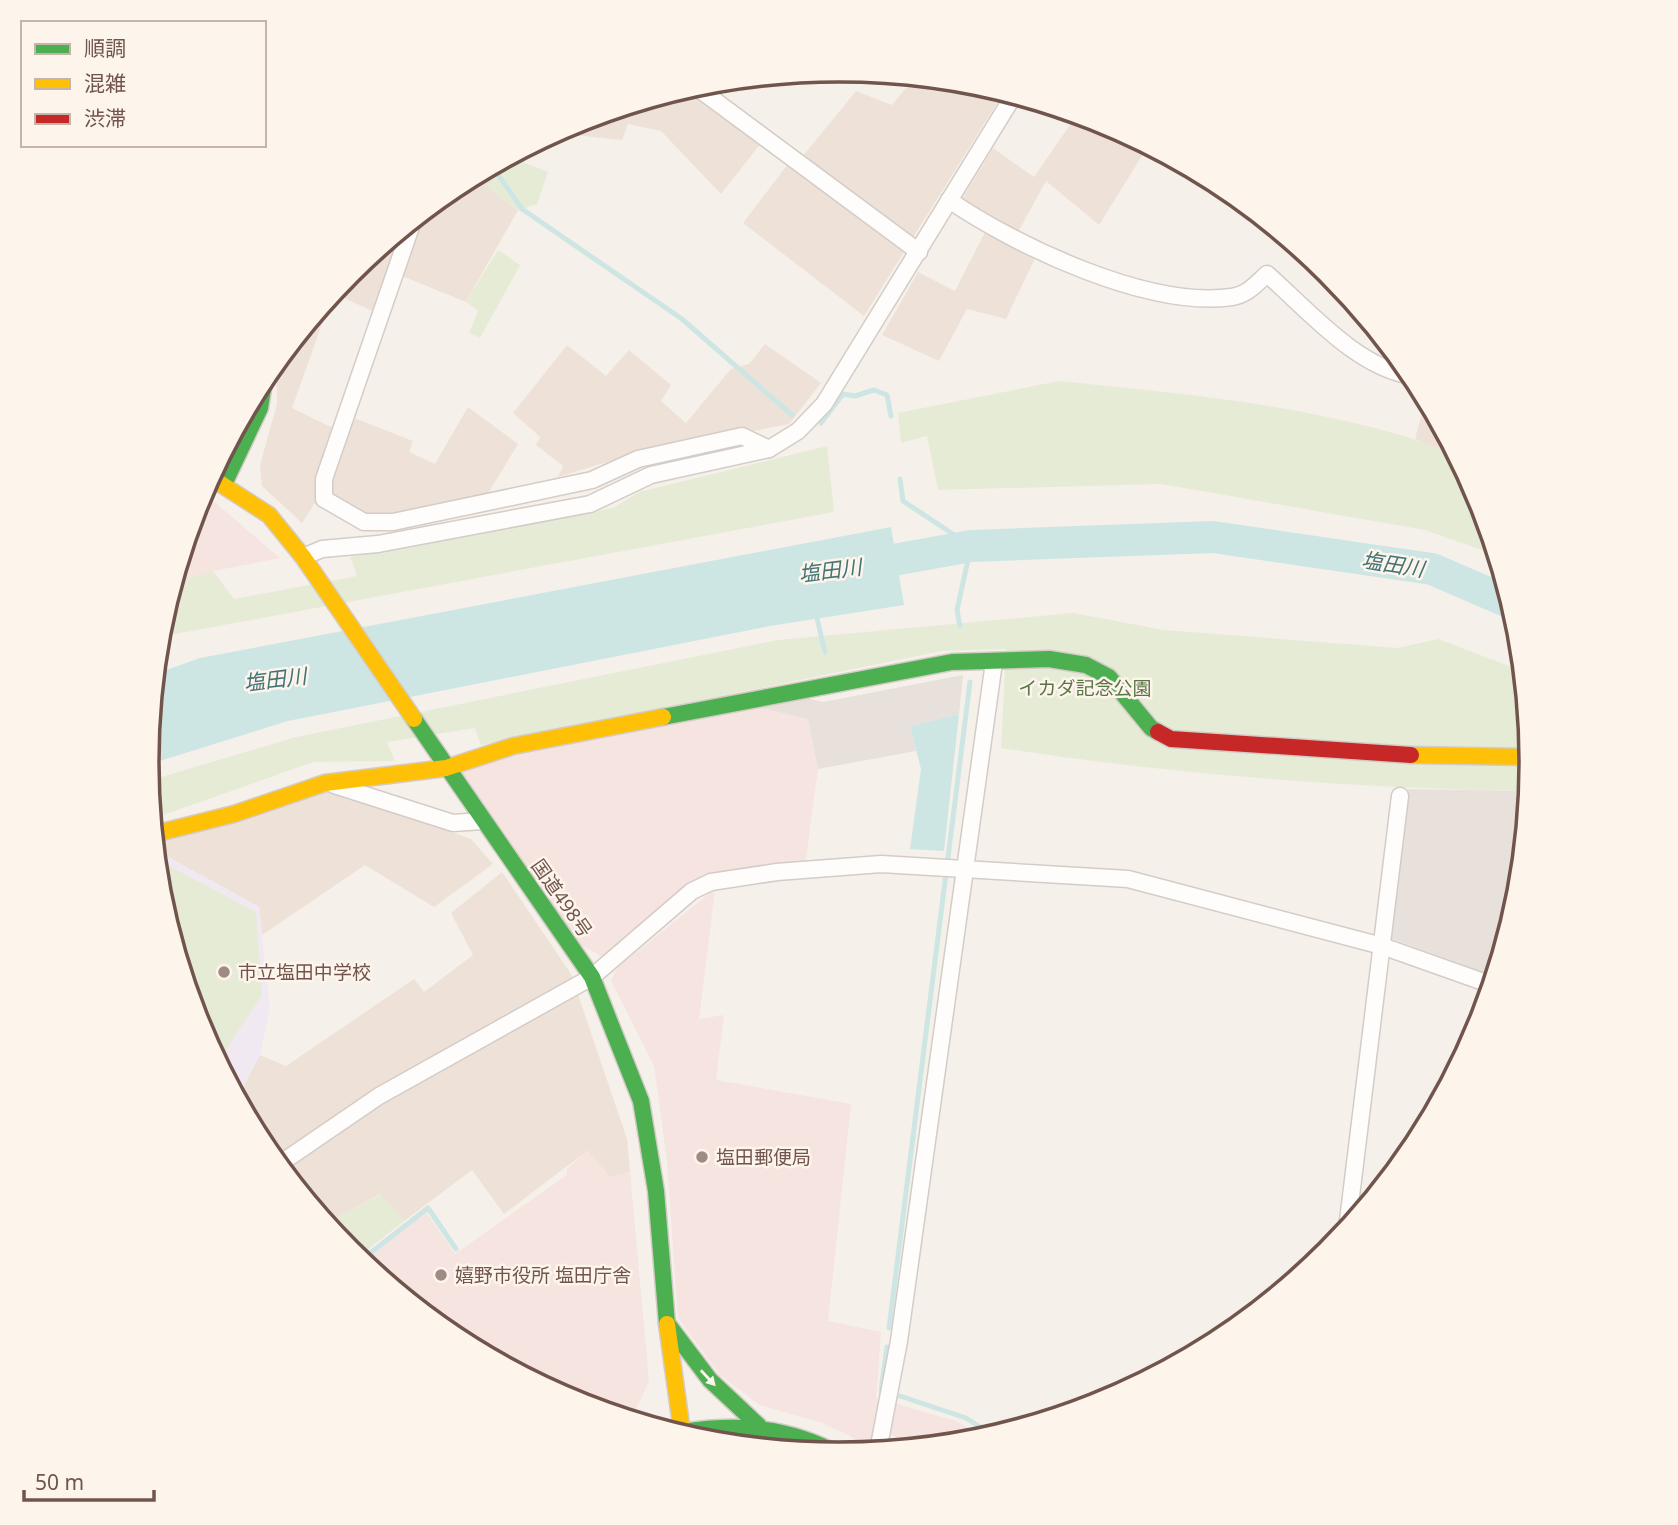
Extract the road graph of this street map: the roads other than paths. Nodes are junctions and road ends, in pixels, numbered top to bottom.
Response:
1 (707, 95) edge
2 (1009, 104) edge
3 (949, 200) junction
4 (407, 237) edge
5 (919, 252) junction
6 (1397, 373) edge
7 (260, 405) edge
8 (238, 445) edge
9 (769, 449) junction
10 (220, 482) edge
11 (303, 557) junction
12 (995, 662) junction
13 (1519, 757) edge
14 (446, 768) junction
15 (325, 783) junction
16 (1400, 796) dead end
17 (482, 821) junction
18 (163, 832) edge
19 (954, 867) junction
20 (1382, 946) junction
21 (592, 977) junction
22 (1483, 982) edge
23 (286, 1159) edge
24 (1349, 1212) edge
25 (667, 1324) junction
26 (680, 1424) edge
27 (759, 1426) junction
28 (700, 1429) edge
29 (880, 1441) edge
30 (812, 1442) edge

1 - 5 street
2 - 3 street
3 - 5 street
3 - 6 street
4 - 9 street
5 - 9 street
7 - 8 main road
9 - 11 street
10 - 11 main road, 国道498号
11 - 14 main road, 国道498号
12 - 13 main road
12 - 14 main road
12 - 19 street
14 - 15 main road
14 - 17 main road, 国道498号
15 - 17 street
15 - 18 main road
16 - 20 street
17 - 21 main road, 国道498号
19 - 20 street
19 - 21 street
19 - 29 street
20 - 22 street
20 - 24 street
21 - 23 street
21 - 25 main road, 国道498号
25 - 26 main road, 国道498号
25 -> 27 main road
27 - 28 main road
27 - 30 main road

